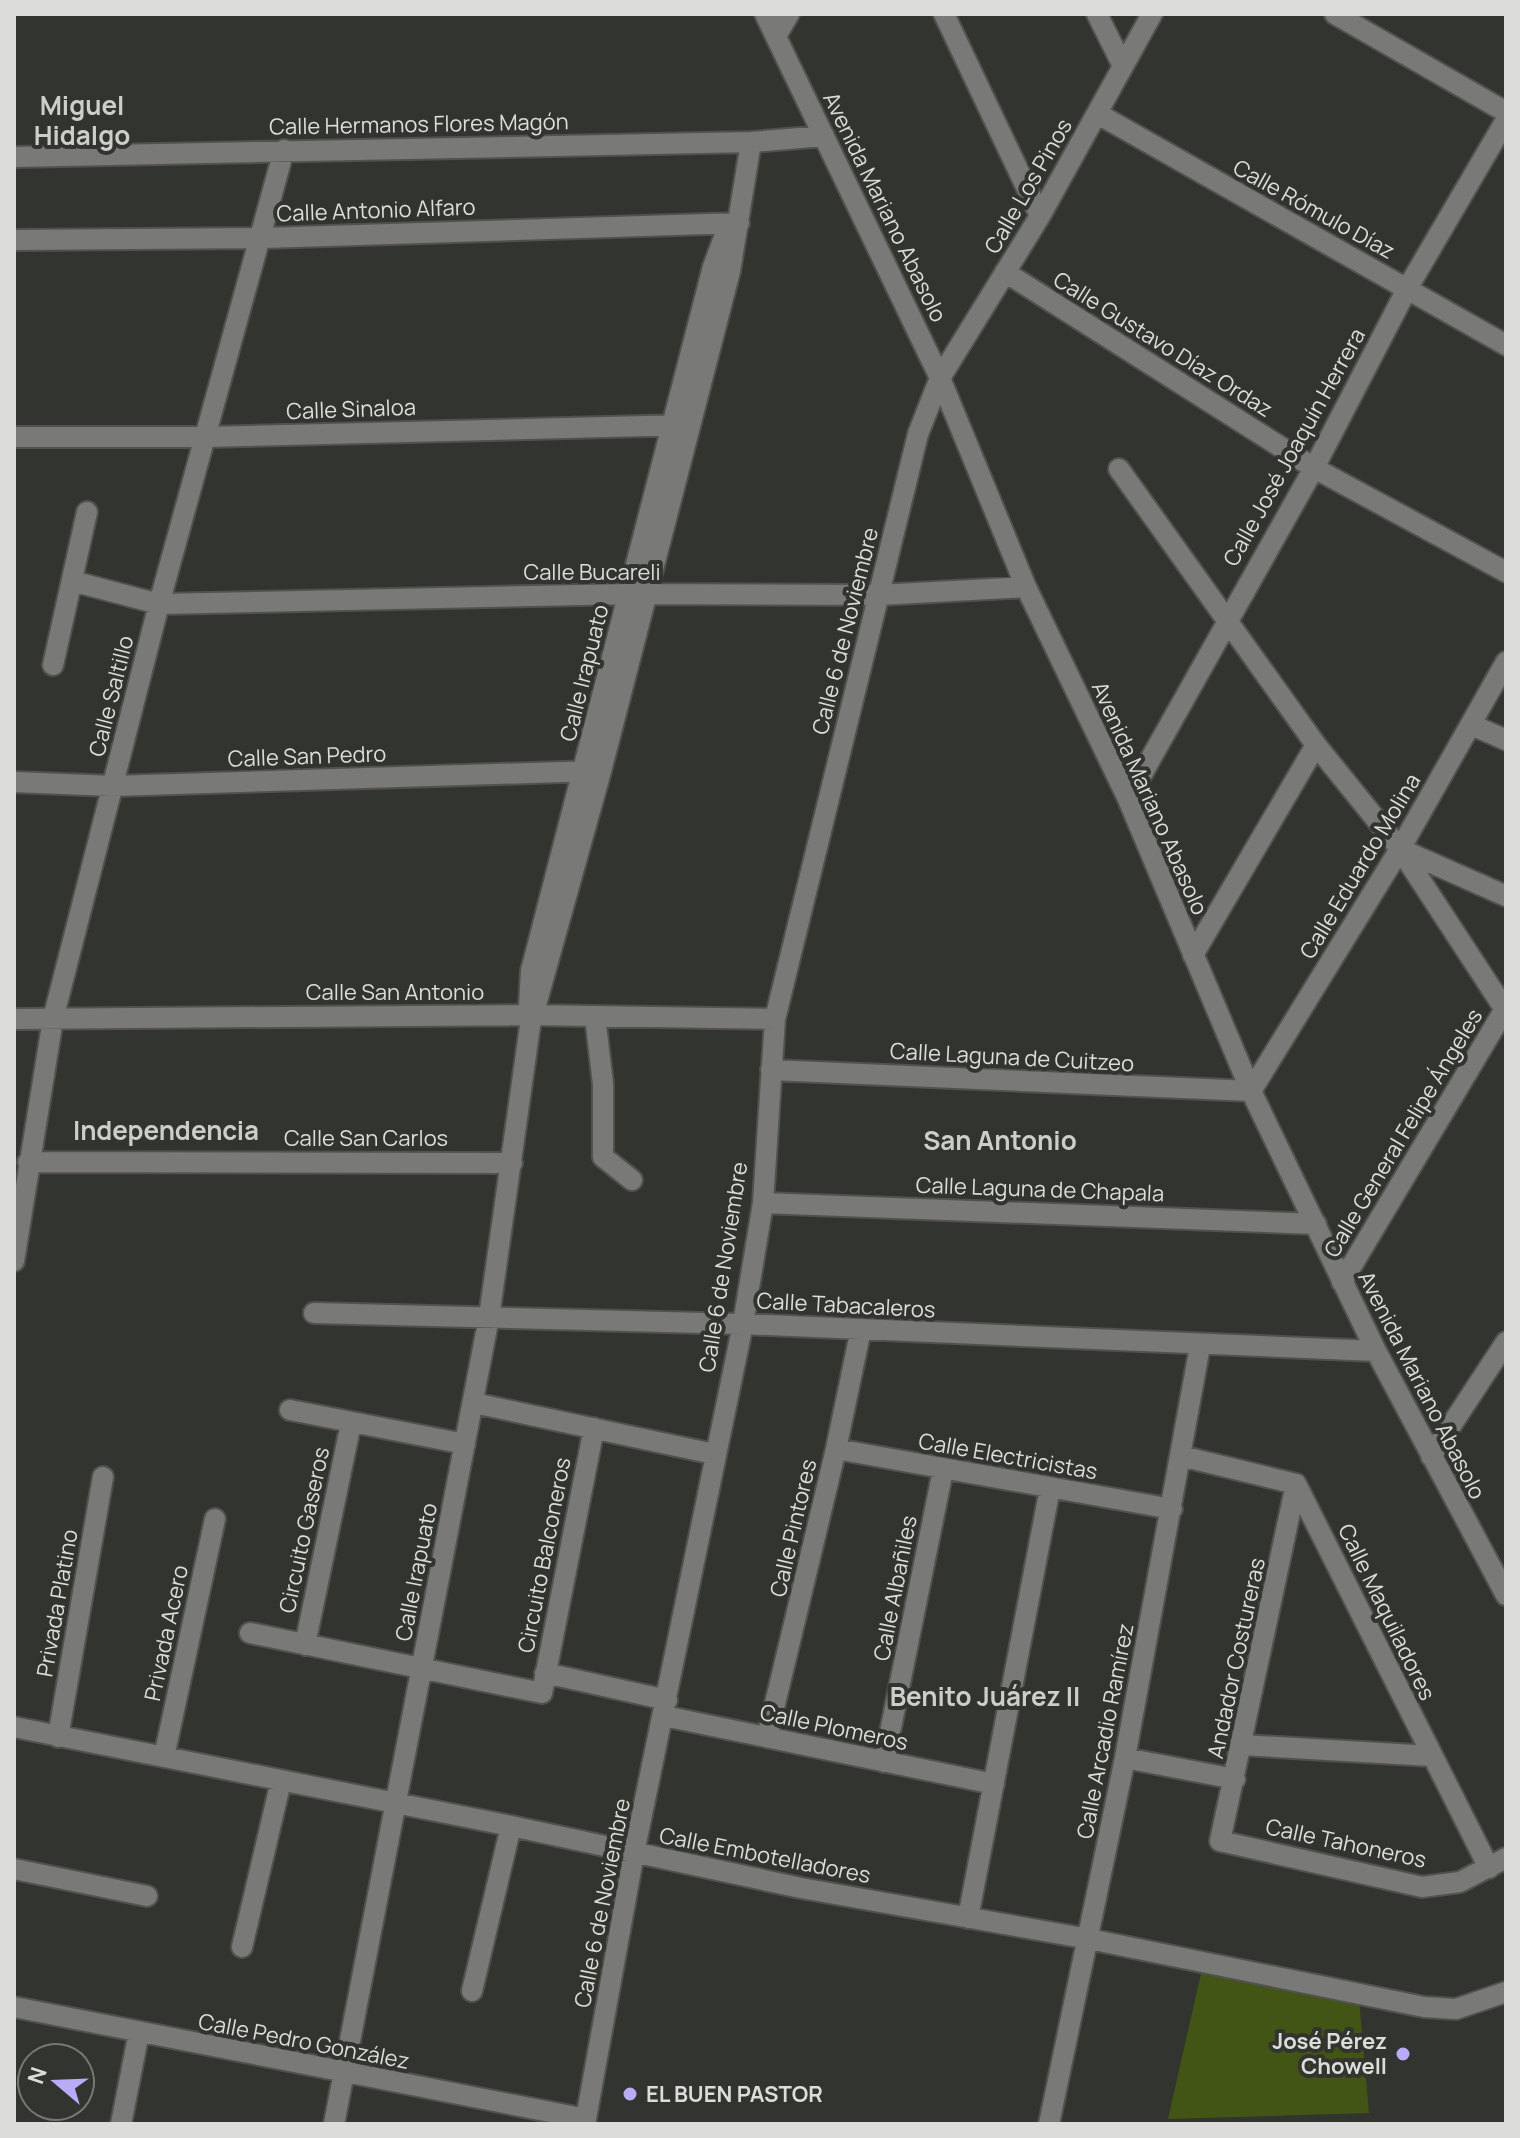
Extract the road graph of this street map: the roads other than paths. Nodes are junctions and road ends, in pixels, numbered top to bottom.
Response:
1 (765, 14) edge
2 (789, 14) edge
3 (944, 14) edge
4 (1097, 14) edge
5 (1152, 14) edge
6 (1335, 14) edge
7 (776, 36) junction
8 (1123, 66) junction
9 (1506, 112) edge
10 (1098, 114) junction
11 (1506, 120) edge
12 (824, 136) junction
13 (751, 142) junction
14 (284, 150) junction
15 (14, 157) edge
16 (1040, 216) junction
17 (734, 223) junction
18 (262, 238) junction
19 (14, 240) edge
20 (1005, 272) junction
21 (1407, 289) junction
22 (1506, 345) edge
23 (940, 378) junction
24 (681, 424) junction
25 (14, 437) edge
26 (206, 437) junction
27 (1314, 468) junction
28 (1119, 469) dead end
29 (87, 512) dead end
30 (1506, 572) edge
31 (72, 581) junction
32 (1026, 587) junction
33 (637, 595) junction
34 (878, 595) junction
35 (159, 604) junction
36 (1225, 620) junction
37 (1506, 662) edge
38 (53, 665) dead end
39 (1472, 725) junction
40 (1506, 740) edge
41 (1316, 745) junction
42 (592, 771) junction
43 (14, 782) edge
44 (113, 786) junction
45 (1128, 799) junction
46 (1400, 849) junction
47 (1506, 896) edge
48 (1193, 955) junction
49 (1505, 1010) edge
50 (595, 1016) junction
51 (14, 1019) edge
52 (53, 1019) junction
53 (531, 1019) junction
54 (775, 1019) junction
55 (771, 1070) junction
56 (1251, 1091) junction
57 (28, 1162) junction
58 (512, 1163) junction
59 (632, 1180) dead end
60 (763, 1203) junction
61 (18, 1210) edge
62 (1316, 1224) junction
63 (14, 1261) edge
64 (1342, 1282) junction
65 (314, 1313) dead end
66 (489, 1317) junction
67 (743, 1324) junction
68 (861, 1329) junction
69 (1506, 1342) edge
70 (1200, 1346) junction
71 (1376, 1351) junction
72 (1498, 1373) edge
73 (474, 1403) junction
74 (290, 1410) dead end
75 (351, 1423) junction
76 (594, 1428) junction
77 (465, 1444) junction
78 (836, 1449) junction
79 (714, 1454) junction
80 (1181, 1456) junction
81 (1431, 1456) junction
82 (943, 1470) junction
83 (103, 1477) dead end
84 (1296, 1484) junction
85 (1050, 1488) junction
86 (1172, 1509) junction
87 (215, 1519) dead end
88 (1505, 1589) edge
89 (250, 1633) dead end
90 (305, 1645) junction
91 (422, 1669) junction
92 (545, 1673) junction
93 (665, 1708) junction
94 (14, 1727) edge
95 (58, 1737) junction
96 (767, 1737) junction
97 (1242, 1745) junction
98 (1432, 1756) junction
99 (164, 1757) junction
100 (1125, 1758) junction
101 (884, 1762) junction
102 (1235, 1779) junction
103 (281, 1781) junction
104 (994, 1784) junction
105 (393, 1805) junction
106 (511, 1826) junction
107 (1220, 1841) joint
108 (634, 1853) junction
109 (1497, 1863) edge
110 (14, 1869) edge
111 (147, 1896) dead end
112 (968, 1918) junction
113 (1089, 1939) junction
114 (242, 1947) dead end
115 (472, 1991) dead end
116 (1506, 1992) edge
117 (14, 2007) edge
118 (139, 2032) junction
119 (344, 2074) junction
120 (586, 2122) edge
121 (121, 2124) edge
122 (334, 2124) edge
123 (1049, 2124) edge

1 - 7 street, Avenida Mariano Abasolo
2 - 7 street
3 - 16 street
4 - 8 street
5 - 8 street, Calle Los Pinos
6 - 9 street
7 - 12 street, Avenida Mariano Abasolo
8 - 10 street, Calle Los Pinos
10 - 16 street, Calle Los Pinos
10 - 21 street, Calle Rómulo Díaz
11 - 21 street, Calle José Joaquín Herrera
12 - 13 street, Calle Hermanos Flores Magón
12 - 23 street, Avenida Mariano Abasolo
13 - 14 street, Calle Hermanos Flores Magón
13 - 17 street, Calle Irapuato
14 - 15 street, Calle Hermanos Flores Magón
14 - 18 street, Calle Saltillo
16 - 20 street, Calle Los Pinos
17 - 18 street, Calle Antonio Alfaro
17 - 24 street, Calle Irapuato
18 - 19 street, Calle Antonio Alfaro
18 - 26 street, Calle Saltillo
20 - 23 street, Calle Los Pinos
20 - 27 street, Calle Gustavo Díaz Ordaz
21 - 22 street, Calle Rómulo Díaz
21 - 27 street, Calle José Joaquín Herrera
23 - 32 street, Avenida Mariano Abasolo
23 - 34 street, Calle 6 de Noviembre
24 - 26 street, Calle Sinaloa
24 - 33 street, Calle Irapuato
25 - 26 street, Calle Sinaloa
26 - 35 street, Calle Saltillo
27 - 30 street, Calle Gustavo Díaz Ordaz
27 - 36 street, Calle José Joaquín Herrera
28 - 36 street
29 - 31 street
31 - 35 street, Calle Bucareli
31 - 38 street
32 - 34 street, Calle Bucareli
32 - 45 street, Avenida Mariano Abasolo
33 - 34 street, Calle Bucareli
33 - 35 street, Calle Bucareli
33 - 42 street, Calle Irapuato
34 - 54 street, Calle 6 de Noviembre
35 - 44 street, Calle Saltillo
36 - 41 street
36 - 45 street, Calle José Joaquín Herrera
37 - 39 street, Calle Eduardo Molina
39 - 40 street
39 - 46 street, Calle Eduardo Molina
41 - 46 street
41 - 48 street
42 - 44 street, Calle San Pedro
42 - 53 street, Calle Irapuato
43 - 44 street, Calle San Pedro
44 - 52 street, Calle Saltillo
45 - 48 street, Avenida Mariano Abasolo
46 - 47 street
46 - 49 street
46 - 56 street, Calle Eduardo Molina
48 - 56 street, Avenida Mariano Abasolo
49 - 64 street, Calle General Felipe Ángeles
50 - 53 street, Calle San Antonio
50 - 54 street, Calle San Antonio
50 - 59 street
51 - 52 street, Calle San Antonio
52 - 53 street, Calle San Antonio
52 - 57 street, Calle Saltillo
53 - 58 street, Calle Irapuato
54 - 55 street, Calle 6 de Noviembre
55 - 56 street, Calle Laguna de Cuitzeo
55 - 60 street, Calle 6 de Noviembre
56 - 62 street, Avenida Mariano Abasolo
57 - 58 street, Calle San Carlos
57 - 61 street, Calle Saltillo
58 - 66 street, Calle Irapuato
60 - 62 street, Calle Laguna de Chapala
60 - 67 street, Calle 6 de Noviembre
61 - 63 street, Calle Saltillo
62 - 64 street, Avenida Mariano Abasolo
64 - 71 street, Avenida Mariano Abasolo
65 - 66 street, Calle Tabacaleros
66 - 67 street, Calle Tabacaleros
66 - 73 street, Calle Irapuato
67 - 68 street, Calle Tabacaleros
67 - 79 street, Calle 6 de Noviembre
68 - 70 street, Calle Tabacaleros
68 - 78 street, Calle Pintores
69 - 72 street
70 - 71 street, Calle Tabacaleros
70 - 80 street, Calle Arcadio Ramírez
71 - 81 street, Avenida Mariano Abasolo
72 - 81 street
73 - 76 street
73 - 77 street, Calle Irapuato
74 - 75 street
75 - 77 street, Circuito Gaseros
75 - 90 street, Circuito Gaseros
76 - 79 street
76 - 92 street, Circuito Balconeros
77 - 91 street, Calle Irapuato
78 - 82 street, Calle Electricistas
78 - 96 street, Calle Pintores
79 - 93 street, Calle 6 de Noviembre
80 - 84 street
80 - 86 street, Calle Arcadio Ramírez
81 - 88 street, Avenida Mariano Abasolo
82 - 85 street, Calle Electricistas
82 - 101 street, Calle Albañiles
83 - 95 street, Privada Platino
84 - 97 street, Andador Costureras
84 - 98 street, Calle Maquiladores
85 - 86 street, Calle Electricistas
85 - 104 street
86 - 100 street, Calle Arcadio Ramírez
87 - 99 street, Privada Acero
89 - 90 street
90 - 91 street, Circuito Gaseros
91 - 92 street, Circuito Balconeros
91 - 105 street, Calle Irapuato
92 - 93 street, Calle Plomeros
93 - 96 street, Calle Plomeros
93 - 108 street, Calle 6 de Noviembre
94 - 95 street, Calle Embotelladores
95 - 99 street, Calle Embotelladores
96 - 101 street, Calle Plomeros
97 - 98 street
97 - 102 street, Andador Costureras
98 - 109 street, Calle Maquiladores
99 - 103 street, Calle Embotelladores
100 - 102 street
100 - 113 street, Calle Arcadio Ramírez
101 - 104 street, Calle Plomeros
102 - 107 street, Andador Costureras
103 - 105 street, Calle Embotelladores
103 - 114 street
104 - 112 street
105 - 106 street, Calle Embotelladores
105 - 119 street, Calle Irapuato
106 - 108 street, Calle Embotelladores
106 - 115 street
107 - 109 street, Calle Tahoneros
108 - 112 street, Calle Embotelladores
108 - 120 street, Calle 6 de Noviembre
110 - 111 street
112 - 113 street, Calle Embotelladores
113 - 116 street, Calle Embotelladores
113 - 123 street, Calle Arcadio Ramírez
117 - 118 street, Calle Pedro González
118 - 119 street, Calle Pedro González
118 - 121 street
119 - 120 street, Calle Pedro González
119 - 122 street, Calle Irapuato

